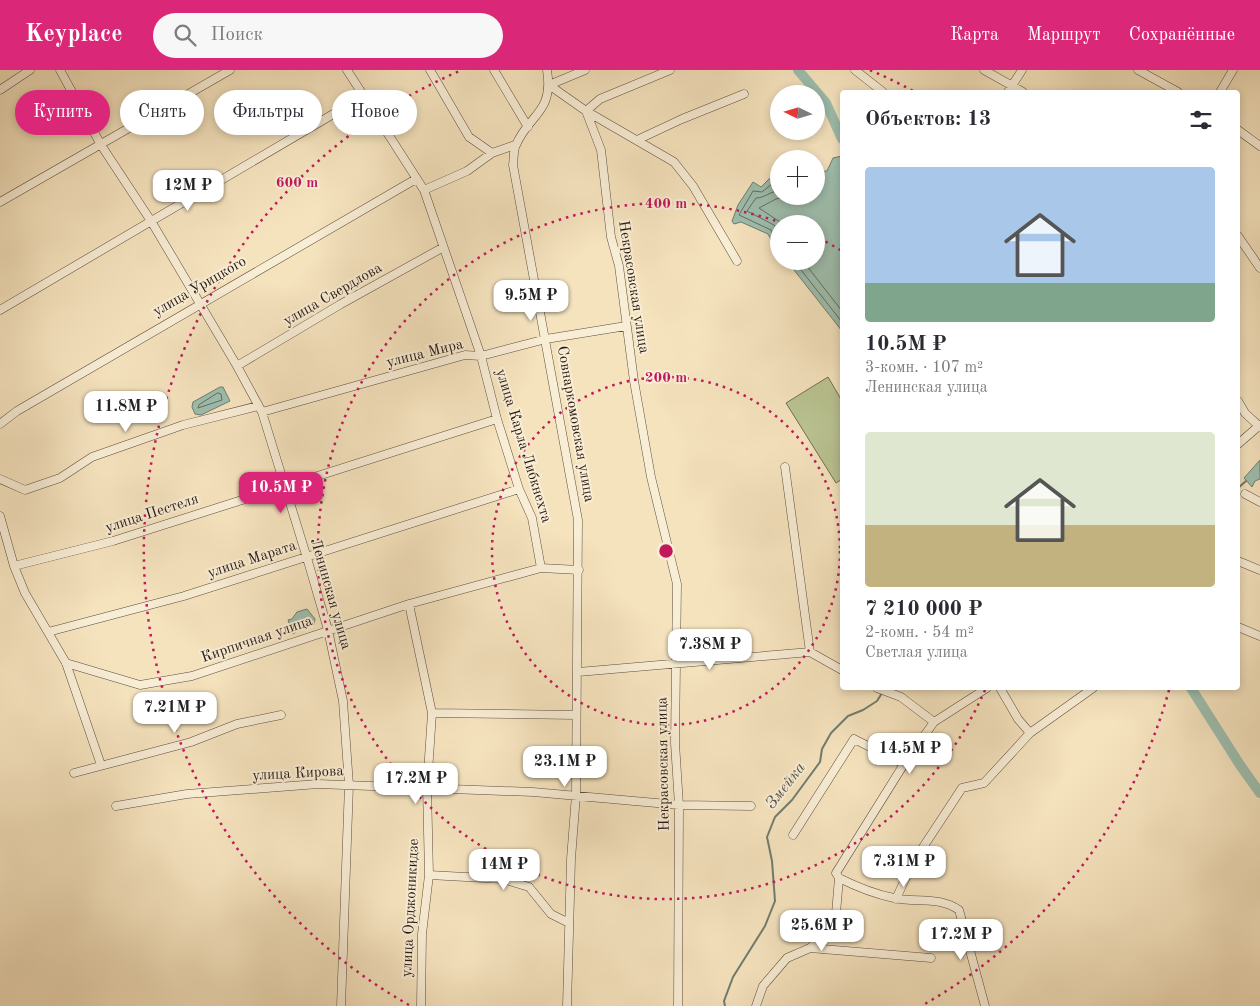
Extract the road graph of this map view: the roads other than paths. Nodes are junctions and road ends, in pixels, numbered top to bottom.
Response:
1 (30, 70) edge
2 (60, 70) edge
3 (230, 70) edge
4 (347, 70) edge
5 (430, 70) edge
6 (494, 70) edge
7 (547, 70) edge
8 (585, 70) edge
9 (670, 70) edge
10 (855, 70) edge
11 (984, 70) edge
12 (1022, 70) edge
13 (1138, 70) edge
14 (1233, 70) edge
15 (549, 85) junction
16 (1010, 89) edge
17 (0, 90) edge
18 (360, 90) edge
19 (880, 90) edge
20 (1174, 90) edge
21 (1221, 90) edge
22 (744, 94) dead end
23 (586, 111) junction
24 (332, 115) edge
25 (528, 127) junction
26 (1240, 131) edge
27 (388, 135) edge
28 (637, 140) junction
29 (101, 145) junction
30 (515, 145) junction
31 (1260, 146) edge
32 (492, 153) junction
33 (416, 179) junction
34 (424, 190) junction
35 (0, 202) edge
36 (151, 221) junction
37 (1240, 239) edge
38 (442, 248) junction
39 (738, 261) dead end
40 (1260, 268) edge
41 (199, 303) junction
42 (0, 310) edge
43 (626, 326) junction
44 (546, 340) junction
45 (481, 356) junction
46 (237, 366) junction
47 (1240, 405) edge
48 (260, 409) junction
49 (497, 419) junction
50 (0, 424) edge
51 (1260, 426) edge
52 (1240, 442) edge
53 (785, 467) dead end
54 (0, 479) edge
55 (284, 486) junction
56 (519, 488) junction
57 (1245, 494) dead end
58 (1260, 502) edge
59 (0, 516) edge
60 (307, 558) junction
61 (1240, 562) edge
62 (14, 566) junction
63 (541, 568) junction
64 (579, 570) junction
65 (1260, 570) edge
66 (409, 604) junction
67 (1240, 628) edge
68 (328, 630) junction
69 (48, 632) junction
70 (1260, 636) edge
71 (810, 652) junction
72 (66, 663) junction
73 (676, 663) junction
74 (840, 669) edge
75 (578, 672) junction
76 (883, 690) edge
77 (983, 690) edge
78 (1001, 690) edge
79 (1090, 690) edge
80 (432, 713) junction
81 (281, 715) dead end
82 (576, 715) junction
83 (934, 722) junction
84 (1030, 733) junction
85 (904, 764) junction
86 (101, 765) junction
87 (74, 773) dead end
88 (349, 785) junction
89 (427, 787) junction
90 (576, 796) junction
91 (679, 805) junction
92 (116, 806) dead end
93 (751, 806) dead end
94 (793, 835) dead end
95 (429, 875) junction
96 (839, 878) junction
97 (896, 899) junction
98 (569, 923) junction
99 (810, 948) junction
100 (931, 958) dead end
101 (341, 1006) edge
102 (421, 1006) edge
103 (567, 1006) edge
104 (678, 1006) edge
105 (756, 1006) edge
106 (985, 1006) edge

1 - 17 street
2 - 29 street, Ленинская улица
3 - 29 street
4 - 18 street, улица Карла Либкнехта
5 - 32 street
6 - 25 street
7 - 15 street
8 - 15 street
9 - 23 street
10 - 19 street
11 - 16 street
12 - 16 street
13 - 20 street
14 - 21 street
15 - 23 street
15 - 25 street
22 - 28 street
23 - 28 street
23 - 43 street, Некрасовская улица
24 - 36 street
25 - 30 street
26 - 31 street
27 - 33 street, улица Карла Либкнехта
28 - 39 street
29 - 35 street
29 - 36 street, Ленинская улица
30 - 32 street
30 - 44 street, Совнаркомовская улица
32 - 34 street
33 - 34 street, улица Карла Либкнехта
33 - 41 street, улица Урицкого
34 - 38 street, улица Карла Либкнехта
36 - 41 street, Ленинская улица
36 - 42 street
37 - 40 street
38 - 45 street, улица Карла Либкнехта
38 - 46 street, улица Свердлова
41 - 46 street, Ленинская улица
41 - 50 street, улица Урицкого
43 - 44 street, улица Мира
43 - 73 street, Некрасовская улица
44 - 45 street, улица Мира
44 - 64 street, Совнаркомовская улица
45 - 48 street, улица Мира
45 - 49 street, улица Карла Либкнехта
46 - 48 street, Ленинская улица
47 - 51 street
48 - 54 street, улица Мира
48 - 55 street, Ленинская улица
49 - 55 street, улица Пестеля
49 - 56 street, улица Карла Либкнехта
51 - 52 street
53 - 71 street
55 - 60 street, Ленинская улица
55 - 62 street, улица Пестеля
56 - 60 street, улица Марата
56 - 63 street, улица Карла Либкнехта
57 - 58 street
59 - 62 street
60 - 68 street, Ленинская улица
60 - 69 street, улица Марата
61 - 65 street
62 - 69 street
63 - 64 street
63 - 66 street, Кирпичная улица
64 - 75 street
66 - 68 street, Кирпичная улица
66 - 80 street, улица Орджоникидзе
67 - 70 street
68 - 72 street, Кирпичная улица
68 - 88 street, Ленинская улица
69 - 72 street
71 - 73 street
71 - 74 street
72 - 86 street
73 - 75 street
73 - 91 street, Некрасовская улица
75 - 82 street
76 - 83 street
77 - 83 street
78 - 84 street
79 - 84 street
80 - 82 street
80 - 89 street, улица Орджоникидзе
81 - 86 street
82 - 90 street
83 - 85 street
84 - 97 street
85 - 94 street
85 - 96 street
86 - 87 street
88 - 89 street, улица Кирова
88 - 92 street, улица Кирова
88 - 101 street, Ленинская улица
89 - 90 street, улица Кирова
89 - 95 street, улица Орджоникидзе
90 - 91 street, улица Кирова
90 - 98 street
91 - 93 street, улица Кирова
91 - 104 street, Некрасовская улица
95 - 98 street
95 - 102 street, улица Орджоникидзе
96 - 97 street
96 - 99 street
97 - 106 street
98 - 103 street
99 - 100 street
99 - 105 street

